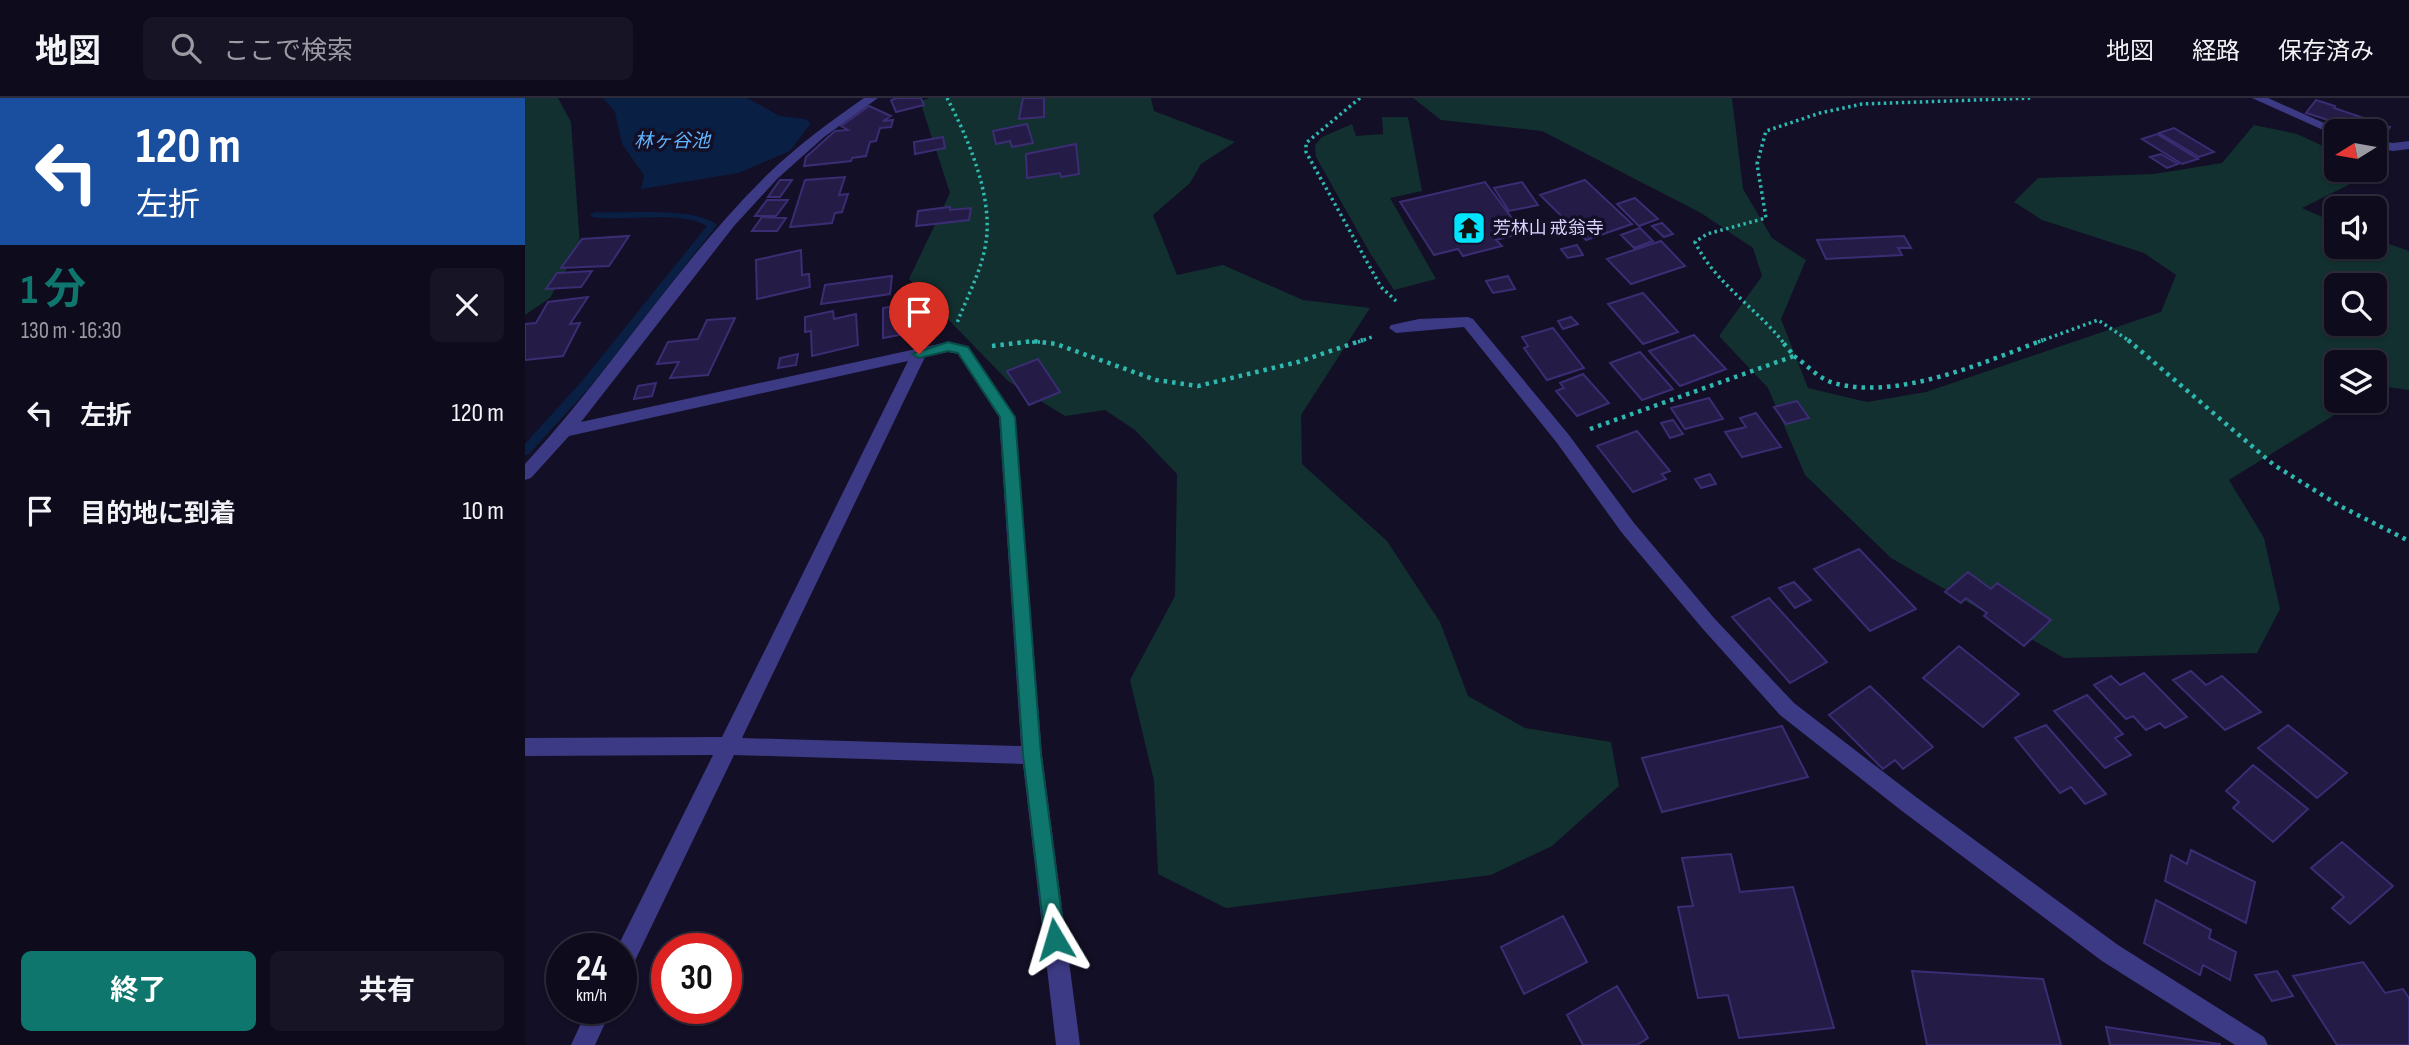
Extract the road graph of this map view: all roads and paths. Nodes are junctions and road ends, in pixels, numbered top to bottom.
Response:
1 (872, 98) edge
2 (947, 98) edge
3 (1360, 98) edge
4 (2033, 98) edge
5 (2258, 98) edge
6 (2324, 126) edge
7 (2409, 145) edge
8 (2387, 146) edge
9 (1419, 324) junction
10 (1396, 328) joint
11 (956, 348) junction
12 (919, 354) junction
13 (1794, 356) junction
14 (567, 430) junction
15 (1563, 439) junction
16 (525, 474) edge
17 (2409, 541) edge
18 (726, 746) junction
19 (525, 747) edge
20 (1032, 755) junction
21 (636, 933) edge
22 (593, 1024) edge
23 (583, 1045) edge
24 (1068, 1045) edge
25 (2256, 1045) edge

1 - 14 street
2 - 11 path
3 - 9 path
4 - 13 path
5 - 6 street
7 - 8 street
9 - 10 street
9 - 15 street
10 - 11 path
11 - 12 street
11 - 20 street
12 - 14 street
12 - 18 street
13 - 15 path
13 - 17 path
14 - 16 street
15 - 25 street
18 - 19 street
18 - 20 street
18 - 21 street
20 - 24 street
22 - 23 street

